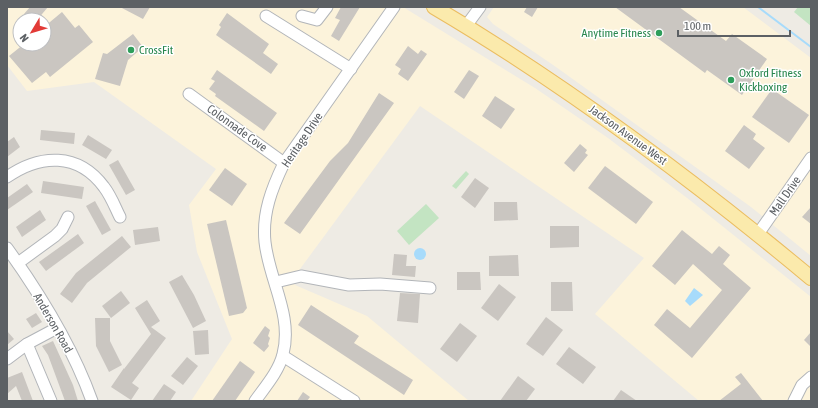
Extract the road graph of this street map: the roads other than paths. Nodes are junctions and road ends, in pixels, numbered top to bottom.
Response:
1 (327, 7) edge
2 (394, 7) edge
3 (434, 7) edge
4 (480, 7) edge
5 (266, 16) dead end
6 (302, 16) dead end
7 (466, 26) junction
8 (351, 69) junction
9 (189, 94) dead end
10 (811, 158) edge
11 (284, 163) junction
12 (7, 177) edge
13 (68, 217) dead end
14 (120, 217) dead end
15 (758, 234) junction
16 (7, 248) edge
17 (18, 263) junction
18 (811, 278) edge
19 (276, 282) junction
20 (430, 288) dead end
21 (57, 328) junction
22 (28, 344) junction
23 (283, 356) junction
24 (7, 359) edge
25 (811, 377) edge
26 (51, 401) edge
27 (92, 401) edge
28 (255, 401) edge
29 (354, 401) edge
30 (794, 401) edge

1 - 6 street
2 - 8 street, Heritage Drive
3 - 7 main road, Jackson Avenue West
4 - 7 street
5 - 8 street
7 - 15 main road, Jackson Avenue West
8 - 11 street, Heritage Drive
9 - 11 street, Colonnade Cove
10 - 15 street, Mall Drive
11 - 19 street, Heritage Drive
12 - 14 street
13 - 17 street
15 - 18 main road, Jackson Avenue West
16 - 17 street, Anderson Road
17 - 21 street, Anderson Road
19 - 20 street
19 - 23 street, Heritage Drive
21 - 22 street
21 - 27 street, Anderson Road
22 - 24 street
22 - 26 street
23 - 28 street, Heritage Drive
23 - 29 street
25 - 30 street

